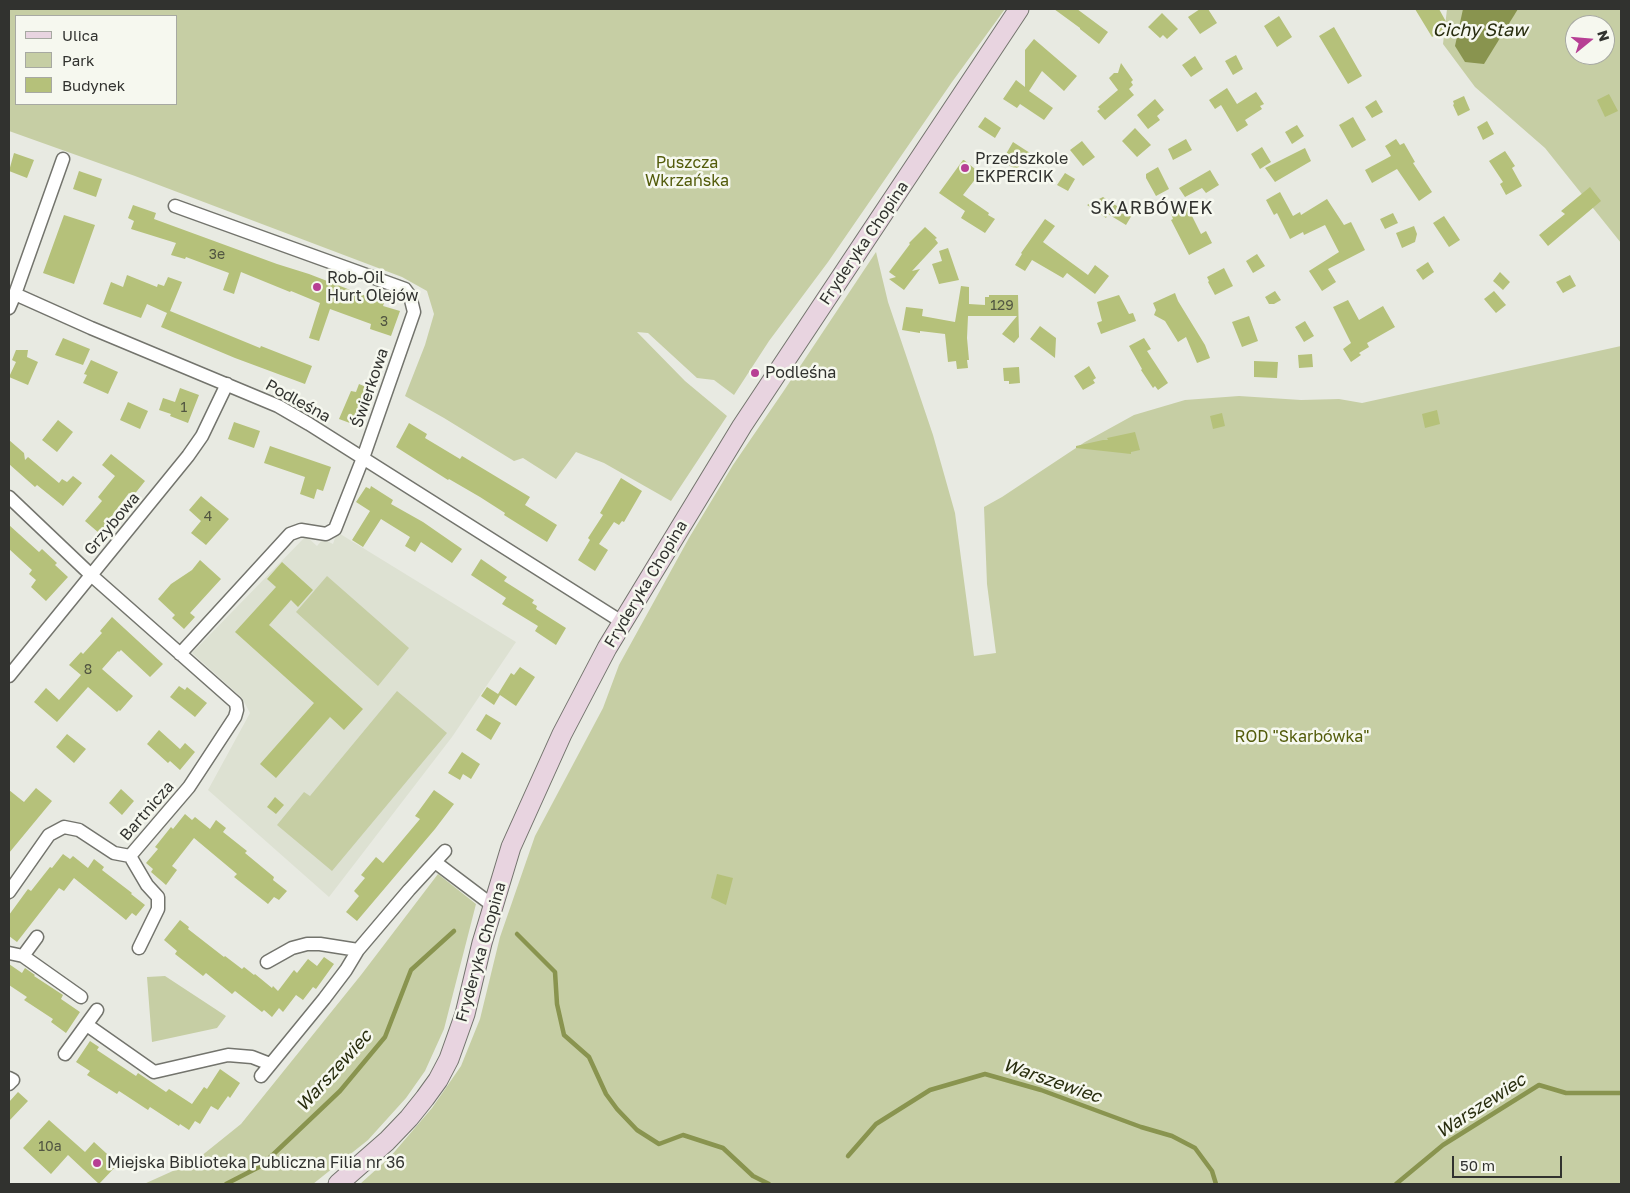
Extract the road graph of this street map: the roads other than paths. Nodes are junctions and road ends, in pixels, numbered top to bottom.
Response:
1 (1019, 9) edge
2 (63, 159) dead end
3 (175, 206) dead end
4 (15, 294) junction
5 (9, 308) edge
6 (227, 384) junction
7 (363, 458) junction
8 (9, 497) edge
9 (91, 575) junction
10 (622, 622) junction
11 (180, 654) junction
12 (9, 676) edge
13 (446, 851) dead end
14 (130, 856) junction
15 (435, 862) junction
16 (9, 892) edge
17 (492, 905) junction
18 (37, 937) dead end
19 (139, 948) dead end
20 (358, 950) junction
21 (9, 953) edge
22 (23, 956) junction
23 (267, 962) dead end
24 (81, 998) dead end
25 (97, 1010) dead end
26 (87, 1025) junction
27 (65, 1054) dead end
28 (270, 1064) junction
29 (261, 1076) dead end
30 (9, 1078) edge
31 (9, 1084) edge
32 (338, 1184) edge

1 - 10 street, Fryderyka Chopina
2 - 4 street
3 - 7 street, Świerkowa
4 - 5 street
4 - 6 street, Podleśna
6 - 7 street, Podleśna
6 - 9 street, Grzybowa
7 - 10 street, Podleśna
7 - 11 street, Świerkowa
8 - 9 street
9 - 11 street
9 - 12 street, Grzybowa
10 - 17 street, Fryderyka Chopina
11 - 14 street, Bartnicza
13 - 15 street
14 - 16 street, Bartnicza
14 - 19 street
15 - 17 street
15 - 20 street
17 - 32 street, Fryderyka Chopina
18 - 22 street
20 - 23 street
20 - 28 street
21 - 22 street
22 - 24 street
25 - 26 street
26 - 27 street
26 - 28 street
28 - 29 street
30 - 31 street

